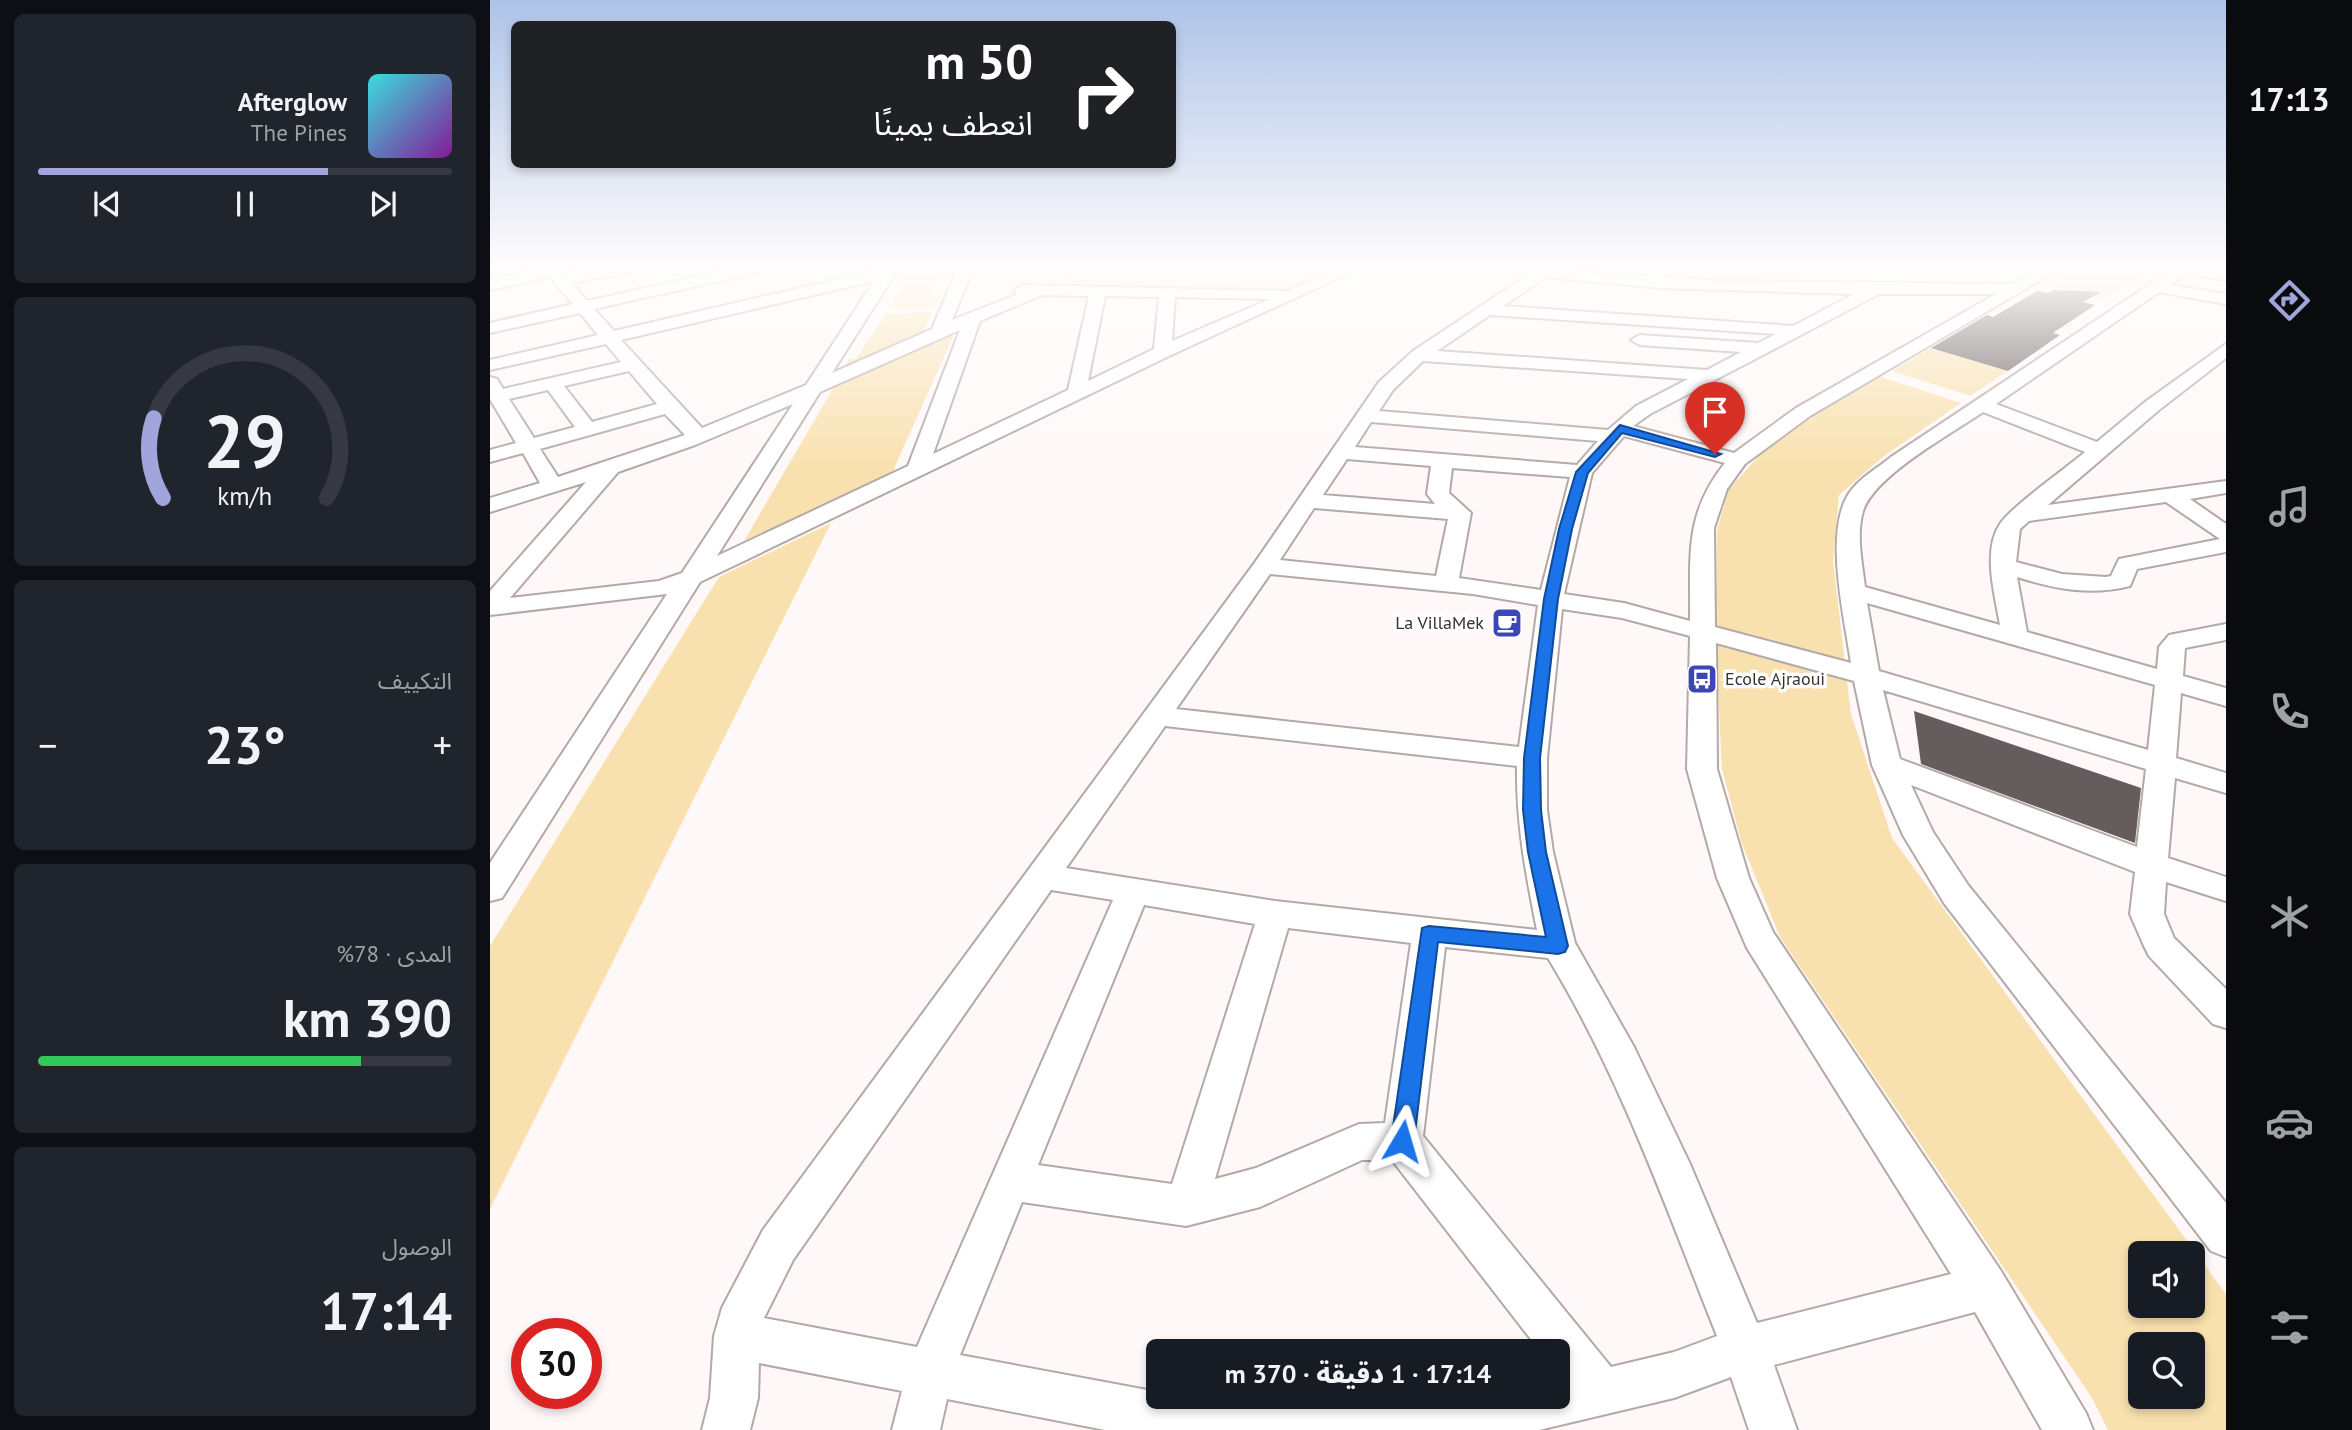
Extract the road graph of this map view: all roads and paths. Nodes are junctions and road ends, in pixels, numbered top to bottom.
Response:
1 (584, 336) edge
2 (592, 336) edge
3 (608, 336) edge
4 (846, 336) edge
5 (922, 336) edge
6 (966, 336) edge
7 (1089, 336) edge
8 (1164, 336) edge
9 (1199, 336) edge
10 (1456, 336) edge
11 (1782, 336) edge
12 (1934, 336) edge
13 (2084, 336) edge
14 (1624, 339) dead end
15 (1757, 348) junction
16 (490, 352) edge
17 (1163, 352) junction
18 (2223, 354) edge
19 (1419, 355) junction
20 (490, 365) edge
21 (632, 365) junction
22 (1706, 375) junction
23 (552, 383) junction
24 (813, 387) junction
25 (1076, 395) junction
26 (497, 402) edge
27 (1981, 405) junction
28 (669, 407) junction
29 (1364, 416) junction
30 (587, 429) junction
31 (1617, 432) junction
32 (698, 436) junction
33 (529, 446) junction
34 (2099, 450) junction
35 (1339, 452) junction
36 (490, 456) edge
37 (1738, 460) junction
38 (1442, 461) junction
39 (612, 466) junction
40 (917, 470) junction
41 (1582, 472) junction
42 (554, 486) junction
43 (2226, 486) edge
44 (2169, 494) junction
45 (1309, 501) junction
46 (490, 505) edge
47 (1460, 513) junction
48 (2018, 516) junction
49 (2226, 534) edge
50 (2226, 545) edge
51 (1264, 566) junction
52 (2005, 566) junction
53 (692, 577) junction
54 (1446, 584) junction
55 (1853, 591) junction
56 (1551, 599) junction
57 (490, 607) edge
58 (1702, 629) junction
59 (2226, 632) edge
60 (2015, 636) junction
61 (1866, 676) junction
62 (2170, 681) junction
63 (2226, 697) edge
64 (1156, 716) junction
65 (1532, 758) junction
66 (2162, 764) junction
67 (1887, 765) junction
68 (2226, 783) edge
69 (2151, 865) junction
70 (1043, 876) junction
71 (490, 889) edge
72 (2226, 889) edge
73 (1133, 891) junction
74 (1275, 914) junction
75 (1429, 934) junction
76 (1558, 946) junction
77 (2226, 1013) edge
78 (1402, 1141) junction
79 (1011, 1181) junction
80 (1186, 1206) junction
81 (2220, 1218) edge
82 (1986, 1287) junction
83 (737, 1336) junction
84 (1745, 1349) junction
85 (929, 1374) junction
86 (1602, 1393) junction
87 (1487, 1423) edge
88 (1171, 1424) edge
89 (726, 1430) edge
90 (916, 1430) edge
91 (1773, 1430) edge
92 (2069, 1430) edge

1 - 16 street
2 - 20 street
3 - 21 street
4 - 24 street
5 - 24 street
6 - 40 street
7 - 25 street
8 - 17 street
9 - 17 street
10 - 19 street
11 - 15 street
12 - 37 street
13 - 27 street
14 - 15 street
15 - 22 street
17 - 25 street
18 - 34 street
19 - 22 street
19 - 29 street
21 - 23 street
21 - 28 street
22 - 31 street
23 - 26 street
23 - 30 street
24 - 32 street
24 - 53 street
25 - 40 street
26 - 33 street
27 - 34 street
27 - 55 street
28 - 30 street
28 - 32 street
29 - 31 street
29 - 35 street
30 - 33 street
31 - 37 street
31 - 41 street
32 - 39 street
33 - 36 street
33 - 42 street
34 - 48 street
35 - 38 street
35 - 45 street
37 - 58 street
38 - 41 street
38 - 47 street
39 - 42 street
39 - 57 street
40 - 53 street
41 - 56 street
42 - 46 street
43 - 44 street
44 - 48 street
44 - 49 street
45 - 47 street
45 - 51 street
47 - 54 street
48 - 52 street
50 - 52 street
51 - 54 street
51 - 64 street
52 - 60 street
53 - 57 street
53 - 71 street
54 - 56 street
55 - 60 street
55 - 61 street
56 - 58 street
56 - 65 street
58 - 61 street
58 - 82 street
59 - 62 street
60 - 62 street
61 - 66 street
61 - 67 street
62 - 63 street
62 - 66 street
64 - 65 street
64 - 70 street
65 - 76 street
66 - 68 street
66 - 69 street
67 - 69 street
67 - 81 street
69 - 72 street
69 - 77 street
70 - 73 street
70 - 83 street
73 - 74 street
73 - 79 street
74 - 75 street
74 - 80 street
75 - 76 street
75 - 78 street
76 - 84 street
78 - 80 street
78 - 86 street
79 - 80 street
79 - 85 street
82 - 84 street
82 - 92 street
83 - 85 street
83 - 89 street
84 - 86 street
84 - 91 street
85 - 88 street
85 - 90 street
86 - 87 street
87 - 88 street

